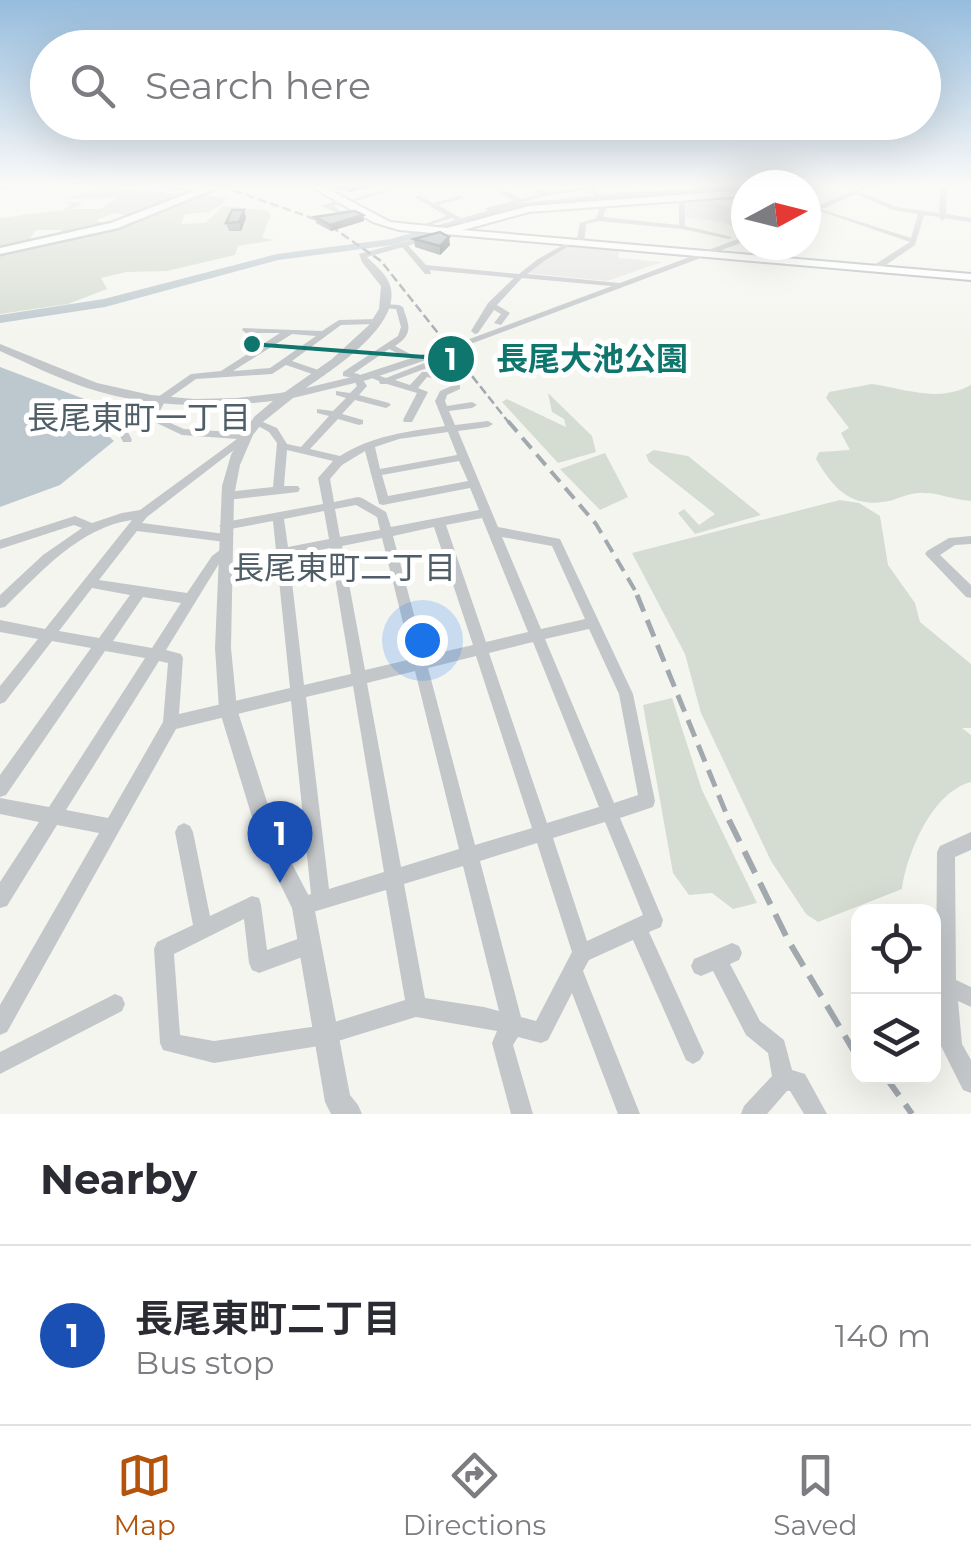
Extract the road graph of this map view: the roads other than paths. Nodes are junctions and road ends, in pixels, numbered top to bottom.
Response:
1 (61, 238) edge
2 (419, 238) edge
3 (519, 238) edge
4 (577, 238) edge
5 (905, 238) edge
6 (911, 240) joint
7 (403, 243) junction
8 (575, 243) junction
9 (731, 243) edge
10 (0, 252) edge
11 (702, 253) junction
12 (874, 269) junction
13 (519, 275) junction
14 (971, 277) edge
15 (619, 285) junction
16 (491, 305) junction
17 (385, 306) junction
18 (375, 321) junction
19 (498, 323) dead end
20 (246, 330) dead end
21 (290, 331) junction
22 (476, 332) dead end
23 (325, 334) junction
24 (462, 344) dead end
25 (390, 346) junction
26 (0, 347) edge
27 (446, 350) dead end
28 (410, 356) dead end
29 (286, 362) junction
30 (432, 362) dead end
31 (222, 373) junction
32 (320, 374) junction
33 (417, 374) junction
34 (433, 375) dead end
35 (378, 380) junction
36 (360, 382) junction
37 (450, 387) dead end
38 (412, 389) junction
39 (339, 392) dead end
40 (138, 396) junction
41 (353, 396) junction
42 (285, 397) junction
43 (161, 399) junction
44 (472, 404) dead end
45 (386, 405) dead end
46 (443, 409) junction
47 (320, 411) dead end
48 (396, 414) dead end
49 (336, 416) junction
50 (359, 422) dead end
51 (488, 424) dead end
52 (378, 426) dead end
53 (251, 429) junction
54 (452, 430) junction
55 (127, 440) dead end
56 (382, 442) junction
57 (282, 446) junction
58 (369, 446) junction
59 (302, 452) junction
60 (463, 457) junction
61 (341, 460) junction
62 (376, 473) junction
63 (474, 484) junction
64 (294, 489) dead end
65 (278, 491) junction
66 (226, 496) junction
67 (328, 506) junction
68 (486, 513) junction
69 (143, 514) junction
70 (278, 516) junction
71 (439, 523) junction
72 (133, 526) junction
73 (90, 528) junction
74 (494, 531) junction
75 (387, 532) junction
76 (225, 539) junction
77 (971, 540) edge
78 (335, 543) junction
79 (0, 545) edge
80 (282, 553) junction
81 (89, 583) junction
82 (140, 591) junction
83 (971, 592) edge
84 (190, 599) junction
85 (0, 603) edge
86 (594, 622) junction
87 (0, 626) edge
88 (48, 635) junction
89 (540, 636) junction
90 (102, 644) junction
91 (483, 649) junction
92 (156, 654) junction
93 (422, 664) junction
94 (360, 679) junction
95 (297, 694) junction
96 (0, 697) edge
97 (228, 710) junction
98 (171, 724) junction
99 (0, 789) edge
100 (0, 806) edge
101 (610, 813) junction
102 (52, 816) junction
103 (112, 828) junction
104 (184, 832) dead end
105 (542, 834) junction
106 (971, 840) edge
107 (470, 855) junction
108 (394, 879) junction
109 (0, 899) edge
110 (312, 904) junction
111 (637, 927) junction
112 (202, 930) junction
113 (308, 945) junction
114 (717, 959) dead end
115 (577, 961) junction
116 (946, 986) junction
117 (971, 997) edge
118 (115, 1004) dead end
119 (416, 1006) junction
120 (513, 1024) junction
121 (0, 1025) edge
122 (325, 1035) junction
123 (693, 1053) dead end
124 (0, 1063) edge
125 (784, 1078) junction
126 (971, 1082) edge
127 (338, 1110) edge
128 (522, 1114) edge
129 (629, 1114) edge
130 (752, 1114) edge
131 (816, 1114) edge

1 - 10 main road
2 - 7 street
3 - 8 main road
4 - 8 street
5 - 6 street
6 - 12 street
7 - 13 street
7 - 17 street
8 - 11 main road
8 - 13 street
9 - 11 street
11 - 12 main road
11 - 15 street
12 - 14 main road
13 - 15 street
13 - 16 street
15 - 24 street
16 - 19 street
16 - 22 street
17 - 18 street
17 - 25 street
18 - 23 street
18 - 32 street
20 - 21 street
21 - 23 street
21 - 31 street
23 - 29 street
25 - 28 street
25 - 36 street
26 - 40 street
27 - 35 street
29 - 31 street
29 - 32 street
30 - 33 street
31 - 43 street
32 - 42 street
33 - 34 street
33 - 35 street
33 - 38 street
35 - 36 street
35 - 38 street
36 - 41 street
36 - 42 street
37 - 46 street
38 - 48 street
39 - 41 street
40 - 43 street
40 - 55 street
41 - 45 street
41 - 49 street
42 - 43 street
42 - 53 street
43 - 53 street
44 - 46 street
46 - 54 street
47 - 49 street
49 - 50 street
49 - 59 street
51 - 54 street
52 - 56 street
53 - 57 street
53 - 66 street
53 - 69 street
54 - 56 street
54 - 60 street
56 - 58 street
57 - 59 street
57 - 65 street
58 - 61 street
58 - 62 street
59 - 61 street
60 - 62 street
60 - 63 street
61 - 67 street
62 - 63 street
63 - 68 street
64 - 65 street
65 - 66 street
66 - 76 street
67 - 70 street
67 - 75 street
67 - 78 street
68 - 71 street
68 - 74 street
69 - 72 street
69 - 73 street
70 - 76 street
70 - 80 street
71 - 75 street
71 - 91 street
72 - 76 street
72 - 81 street
73 - 79 street
73 - 85 street
74 - 86 street
74 - 89 street
75 - 78 street
75 - 93 street
76 - 84 street
76 - 97 street
77 - 83 street
78 - 80 street
78 - 94 street
80 - 95 street
81 - 82 street
81 - 88 street
82 - 84 street
82 - 90 street
84 - 92 street
86 - 89 street
86 - 101 street
87 - 88 street
88 - 90 street
88 - 96 street
89 - 91 street
89 - 101 street
90 - 92 street
90 - 99 street
91 - 93 street
91 - 105 street
92 - 98 street
92 - 102 street
93 - 94 street
93 - 107 street
94 - 95 street
94 - 108 street
95 - 97 street
95 - 110 street
97 - 98 street
97 - 110 street
98 - 103 street
100 - 102 street
101 - 105 street
101 - 111 street
102 - 103 street
102 - 109 street
103 - 121 street
104 - 112 street
105 - 107 street
105 - 115 street
106 - 116 street
107 - 108 street
107 - 120 street
108 - 110 street
108 - 119 street
110 - 113 street
111 - 115 street
111 - 123 street
112 - 113 street
112 - 122 street
113 - 122 street
114 - 125 street
115 - 120 street
115 - 129 street
116 - 117 street
116 - 126 street
118 - 124 street
119 - 120 street
119 - 122 street
120 - 128 street
122 - 127 street
125 - 130 street
125 - 131 street

